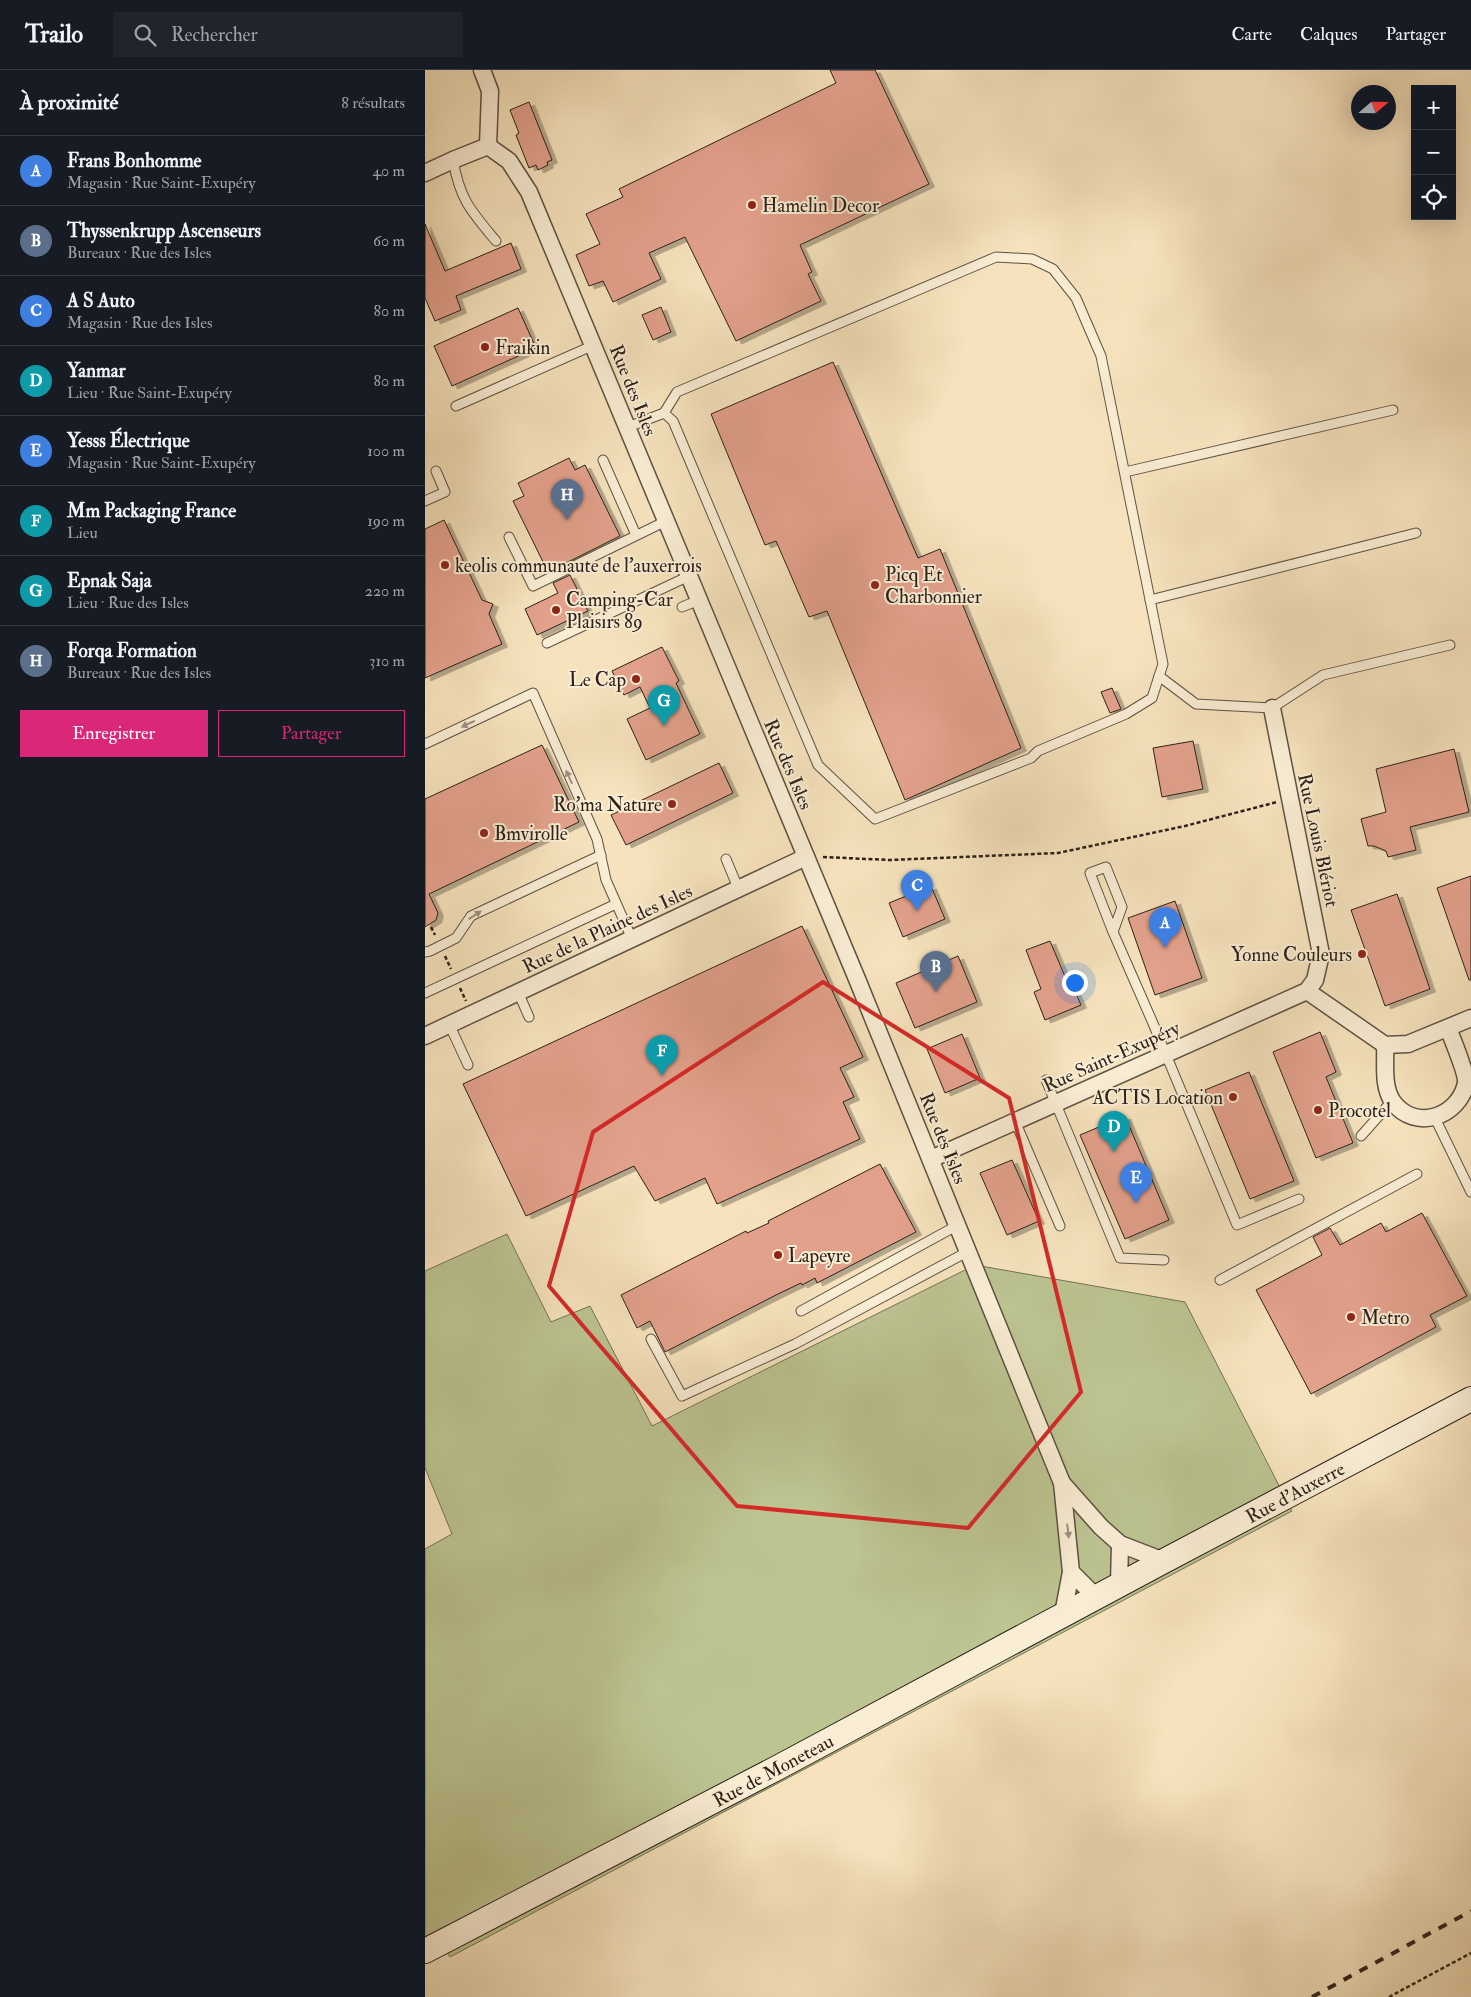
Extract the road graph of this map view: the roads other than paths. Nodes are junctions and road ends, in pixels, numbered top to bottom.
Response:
1 (482, 70) edge
2 (488, 146) junction
3 (453, 160) junction
4 (425, 173) edge
5 (496, 241) dead end
6 (594, 346) junction
7 (457, 406) dead end
8 (1393, 410) dead end
9 (663, 413) junction
10 (628, 428) junction
11 (603, 460) dead end
12 (435, 471) dead end
13 (1125, 472) junction
14 (425, 501) edge
15 (666, 521) junction
16 (1416, 533) dead end
17 (636, 535) junction
18 (509, 537) dead end
19 (689, 576) junction
20 (699, 600) junction
21 (1150, 600) junction
22 (682, 607) dead end
23 (547, 643) dead end
24 (1451, 645) dead end
25 (1159, 676) junction
26 (1272, 708) junction
27 (425, 744) edge
28 (601, 855) junction
29 (806, 857) junction
30 (726, 859) dead end
31 (738, 888) junction
32 (616, 904) junction
33 (1113, 932) junction
34 (632, 939) junction
35 (425, 952) edge
36 (1311, 985) junction
37 (518, 992) junction
38 (425, 993) edge
39 (529, 1017) dead end
40 (1471, 1018) edge
41 (449, 1024) junction
42 (1448, 1028) junction
43 (425, 1036) edge
44 (1385, 1052) junction
45 (1165, 1054) junction
46 (469, 1065) dead end
47 (1046, 1080) dead end
48 (1392, 1101) junction
49 (1056, 1103) junction
50 (1435, 1118) junction
51 (1015, 1121) junction
52 (1361, 1136) dead end
53 (931, 1158) junction
54 (1417, 1174) dead end
55 (1471, 1192) edge
56 (1299, 1200) dead end
57 (959, 1226) junction
58 (1060, 1226) dead end
59 (969, 1251) junction
60 (1164, 1260) dead end
61 (1220, 1280) dead end
62 (801, 1311) dead end
63 (651, 1339) dead end
64 (1471, 1399) edge
65 (1062, 1483) junction
66 (1120, 1544) junction
67 (1164, 1561) junction
68 (1071, 1572) junction
69 (1119, 1585) junction
70 (1096, 1597) junction
71 (1063, 1614) junction
72 (425, 1951) edge

1 - 2 street
2 - 3 street
2 - 6 street, Rue des Isles
3 - 4 street
3 - 5 lane
6 - 7 lane
6 - 10 street, Rue des Isles
8 - 13 lane
9 - 10 lane
9 - 13 lane
9 - 25 lane
10 - 15 street, Rue des Isles
11 - 17 lane
12 - 14 lane
13 - 21 lane
15 - 17 lane
15 - 19 street, Rue des Isles
16 - 21 lane
17 - 18 lane
19 - 20 street, Rue des Isles
19 - 23 lane
20 - 22 lane
20 - 29 street, Rue des Isles
21 - 25 lane
24 - 26 lane
25 - 26 lane
26 - 36 street, Rue Louis Blériot
28 -> 27 lane
28 - 32 lane
35 -> 28 lane
29 - 31 street, Rue de la Plaine des Isles
29 - 53 street, Rue des Isles
30 - 31 lane
31 - 34 street, Rue de la Plaine des Isles
32 - 34 lane
32 - 38 lane
33 - 33 lane
33 - 45 lane
34 - 37 street, Rue de la Plaine des Isles
36 - 44 street
36 - 45 street, Rue Saint-Exupéry
37 - 39 lane
37 - 41 street, Rue de la Plaine des Isles
40 - 42 street
41 - 43 street, Rue de la Plaine des Isles
41 - 46 lane
42 - 44 street
42 - 50 street
44 - 48 street
45 - 49 street, Rue Saint-Exupéry
45 - 56 lane
47 - 49 lane
48 - 50 street
48 - 52 lane
49 - 51 street, Rue Saint-Exupéry
49 - 60 lane
50 - 55 lane
51 - 53 street, Rue Saint-Exupéry
51 - 58 lane
53 - 57 street, Rue des Isles
54 - 61 lane
57 - 59 street, Rue des Isles
57 - 62 lane
59 - 63 lane
59 - 65 street, Rue des Isles
64 - 67 main road, Rue d'Auxerre
65 - 66 street, Rue des Isles
65 -> 68 street, Rue des Isles
66 - 67 street, Rue des Isles
66 - 69 street
67 - 69 main road, Rue d'Auxerre
68 - 70 street
68 - 71 street, Rue des Isles
69 - 70 main road, Rue de Moneteau
70 - 71 main road, Rue de Moneteau
71 - 72 main road, Rue de Moneteau

